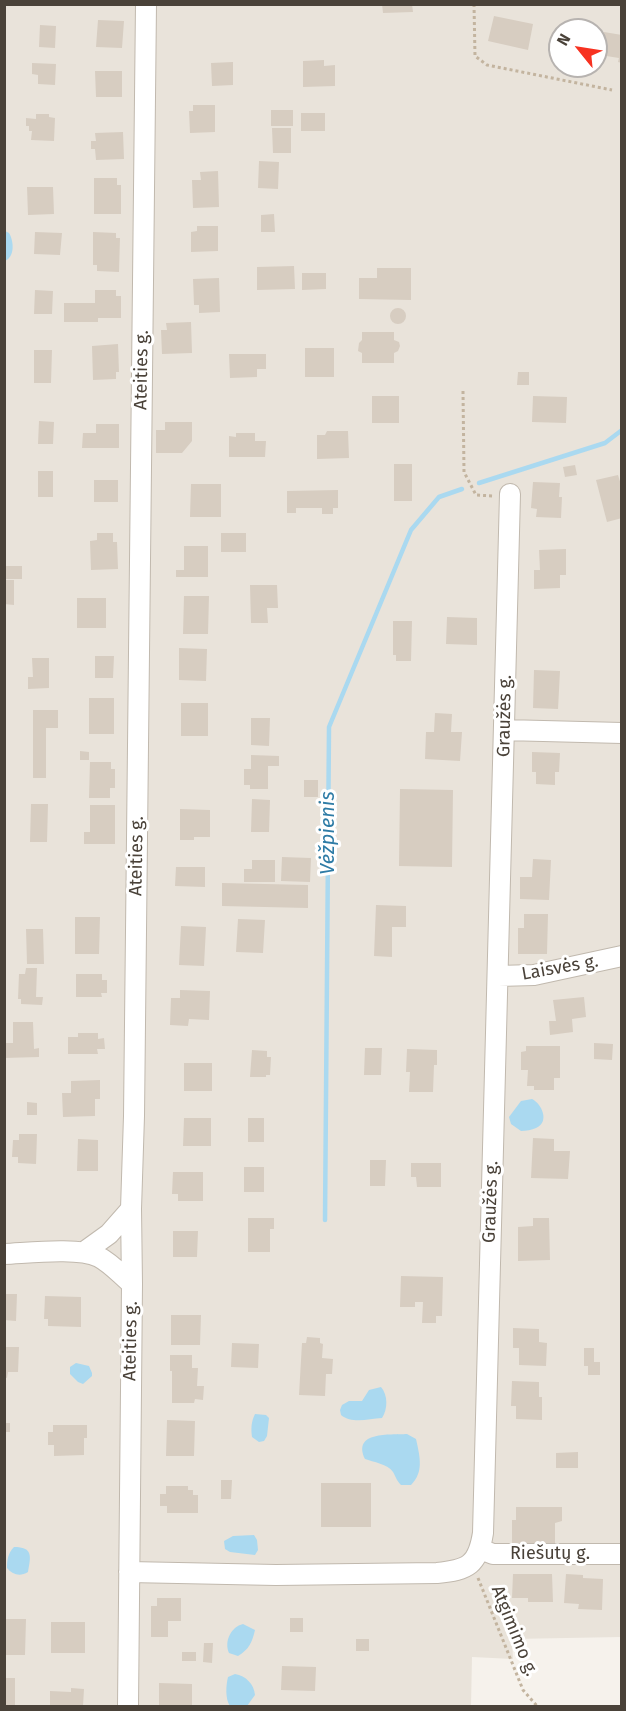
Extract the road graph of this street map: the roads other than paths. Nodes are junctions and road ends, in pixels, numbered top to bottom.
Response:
1 (146, 4) edge
2 (510, 494) road end
3 (504, 730) junction
4 (621, 733) edge
5 (621, 956) edge
6 (498, 976) junction
7 (131, 1209) junction
8 (84, 1252) junction
9 (4, 1254) edge
10 (132, 1284) junction
11 (621, 1554) edge
12 (476, 1556) junction
13 (129, 1572) junction
14 (129, 1707) edge

1 - 7 street, Ateities g.
2 - 3 street, Graužės g.
3 - 4 street
3 - 6 street, Graužės g.
5 - 6 street, Laisvės g.
6 - 12 street, Graužės g.
7 - 8 street
7 - 10 street, Ateities g.
8 - 9 street
8 - 10 street
10 - 13 street, Ateities g.
11 - 12 street, Riešutų g.
12 - 13 street
13 - 14 street, Ateities g.

